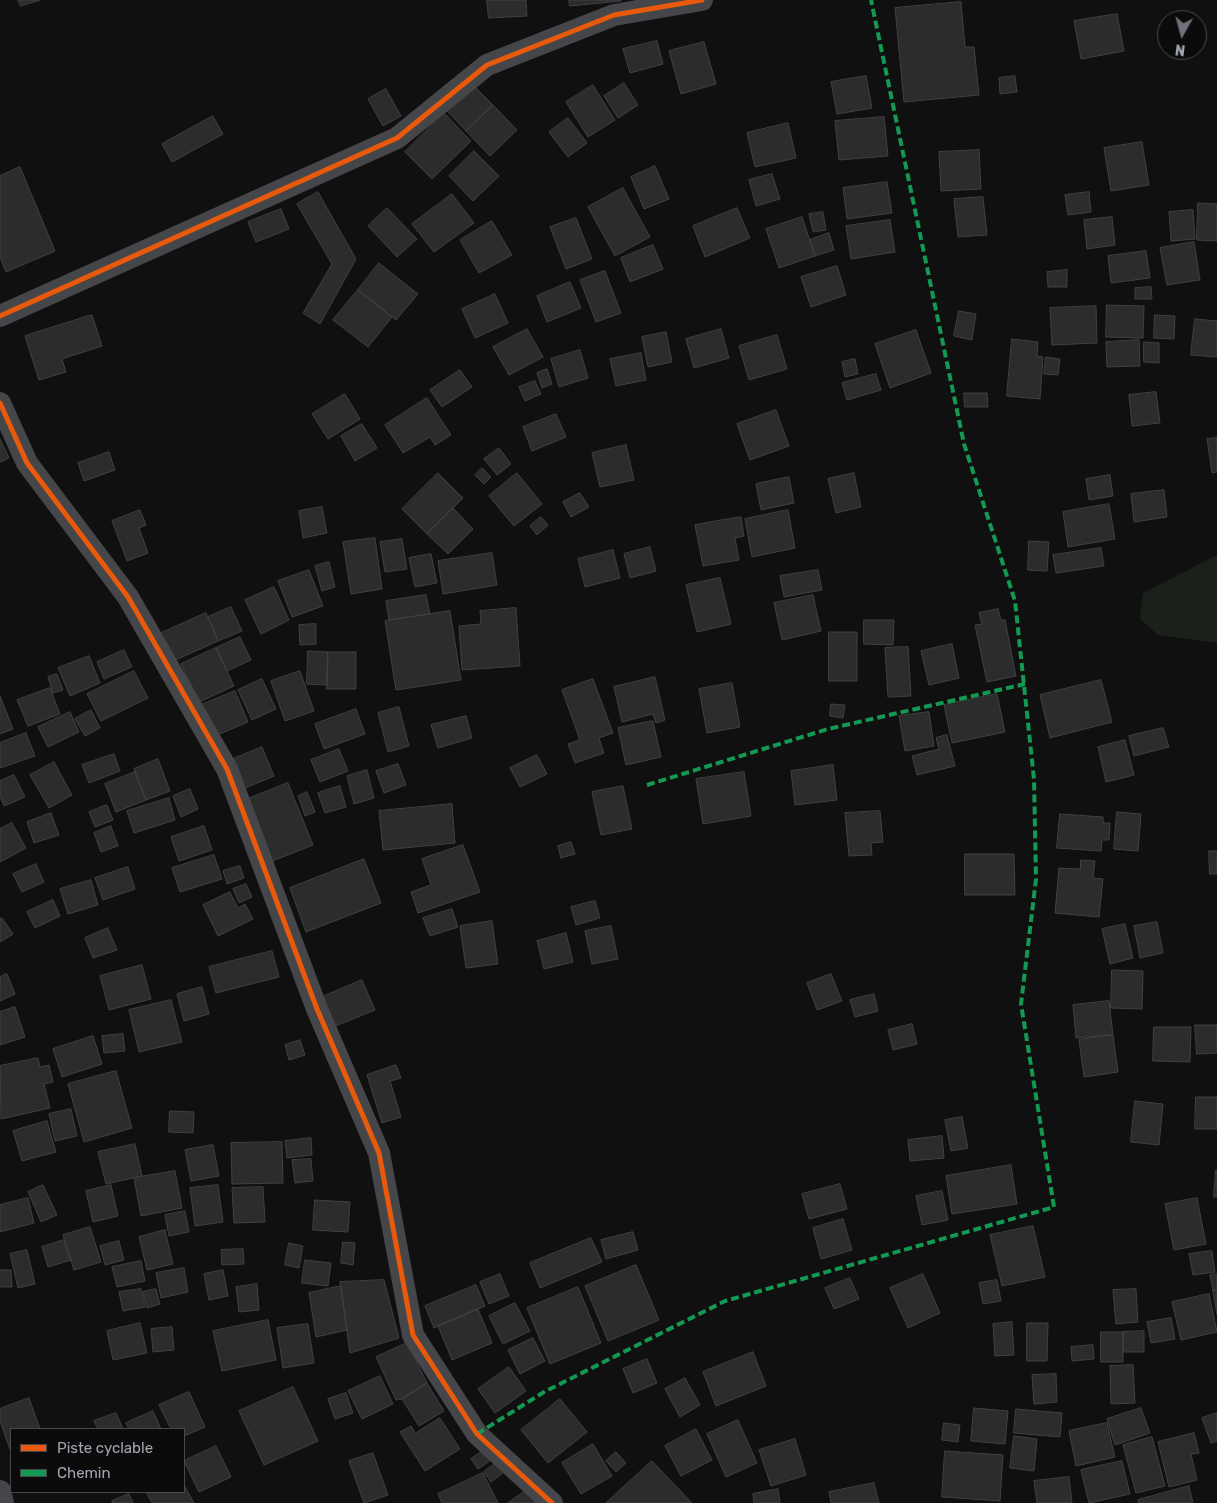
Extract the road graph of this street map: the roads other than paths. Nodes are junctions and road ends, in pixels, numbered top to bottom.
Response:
1 (702, 0) edge
2 (0, 316) edge
3 (0, 403) edge
4 (0, 1491) edge
5 (3, 1503) edge
6 (552, 1503) edge

1 - 2 street
3 - 6 street
4 - 5 street

